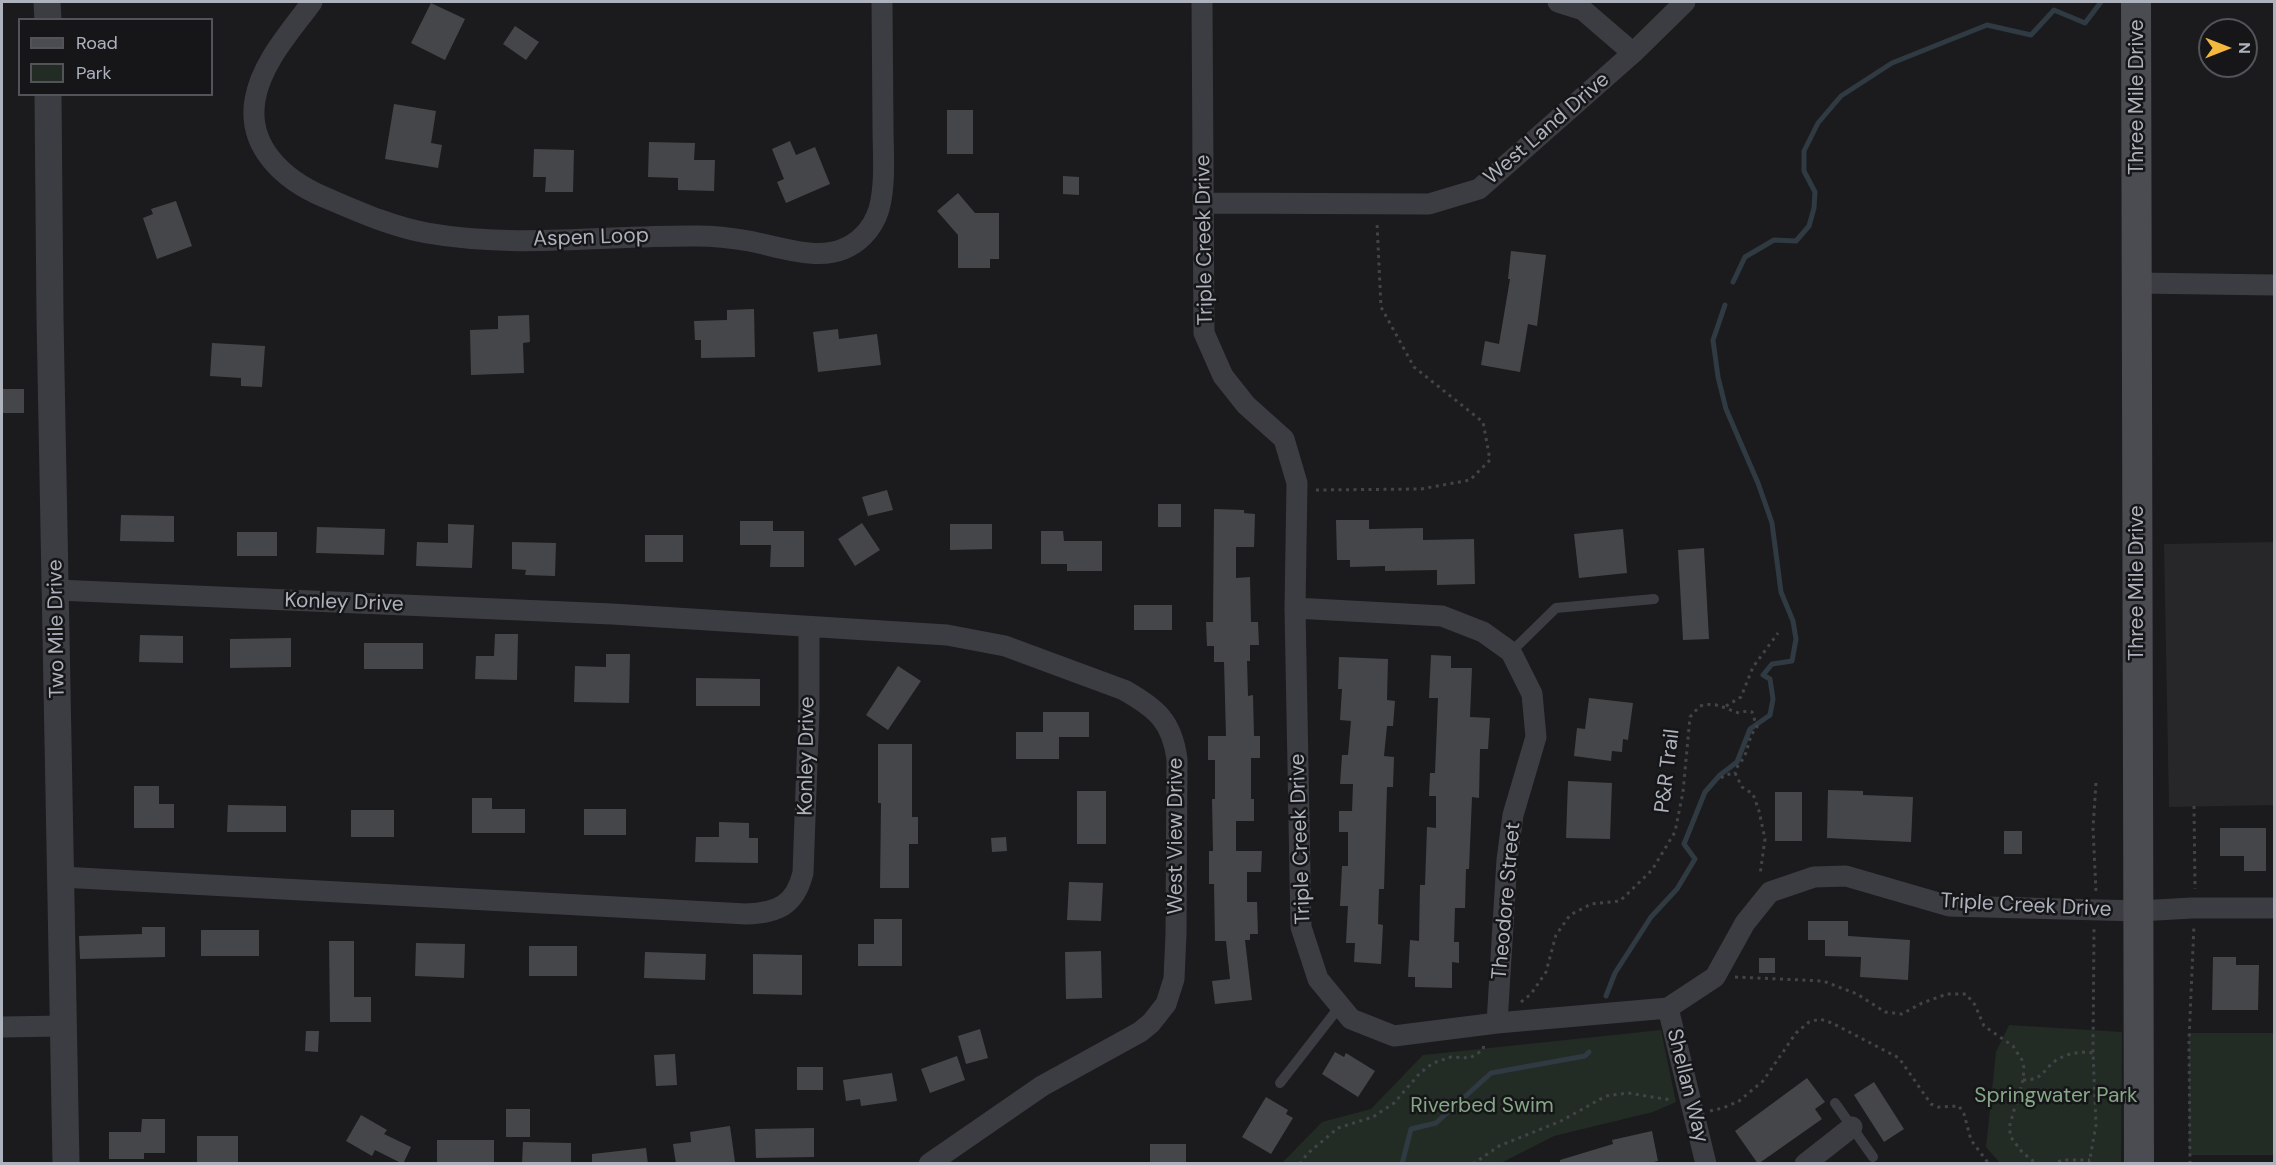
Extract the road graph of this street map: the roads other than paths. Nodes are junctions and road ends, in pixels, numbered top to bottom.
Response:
1 (47, 2) edge
2 (312, 2) edge
3 (882, 2) edge
4 (1202, 2) edge
5 (1558, 2) edge
6 (1685, 2) edge
7 (2136, 2) edge
8 (48, 18) edge
9 (1633, 53) junction
10 (48, 96) edge
11 (1204, 203) junction
12 (2137, 283) junction
13 (2274, 285) edge
14 (57, 590) junction
15 (1654, 599) dead end
16 (1295, 608) junction
17 (809, 627) junction
18 (1511, 652) junction
19 (61, 877) junction
20 (2274, 908) edge
21 (2139, 911) junction
22 (1340, 1006) junction
23 (1668, 1008) junction
24 (1496, 1023) junction
25 (63, 1026) junction
26 (2, 1027) edge
27 (1280, 1083) dead end
28 (1835, 1103) dead end
29 (1852, 1127) junction
30 (1873, 1156) dead end
31 (66, 1164) edge
32 (929, 1164) edge
33 (1706, 1164) edge
34 (1805, 1164) edge
35 (2139, 1164) edge

1 - 8 street
2 - 3 street, Aspen Loop
4 - 11 street, Triple Creek Drive
5 - 9 street
6 - 9 street, West Land Drive
7 - 12 main road, Three Mile Drive
9 - 11 street, West Land Drive
10 - 14 street, Two Mile Drive
11 - 16 street, Triple Creek Drive
12 - 13 street
12 - 21 main road, Three Mile Drive
14 - 17 street, Konley Drive
14 - 19 street, Two Mile Drive
15 - 18 lane
16 - 18 street, Theodore Street
16 - 22 street, Triple Creek Drive
17 - 19 street, Konley Drive
17 - 32 street, West View Drive
18 - 24 street, Theodore Street
19 - 25 street, Two Mile Drive
20 - 21 street, Triple Creek Drive
21 - 23 street, Triple Creek Drive
21 - 35 main road, Three Mile Drive
22 - 24 street, Triple Creek Drive
22 - 27 lane
23 - 24 street, Triple Creek Drive
23 - 33 street, Shellan Way
25 - 26 street
25 - 31 street, Two Mile Drive
28 - 29 lane
29 - 30 lane
29 - 34 street

